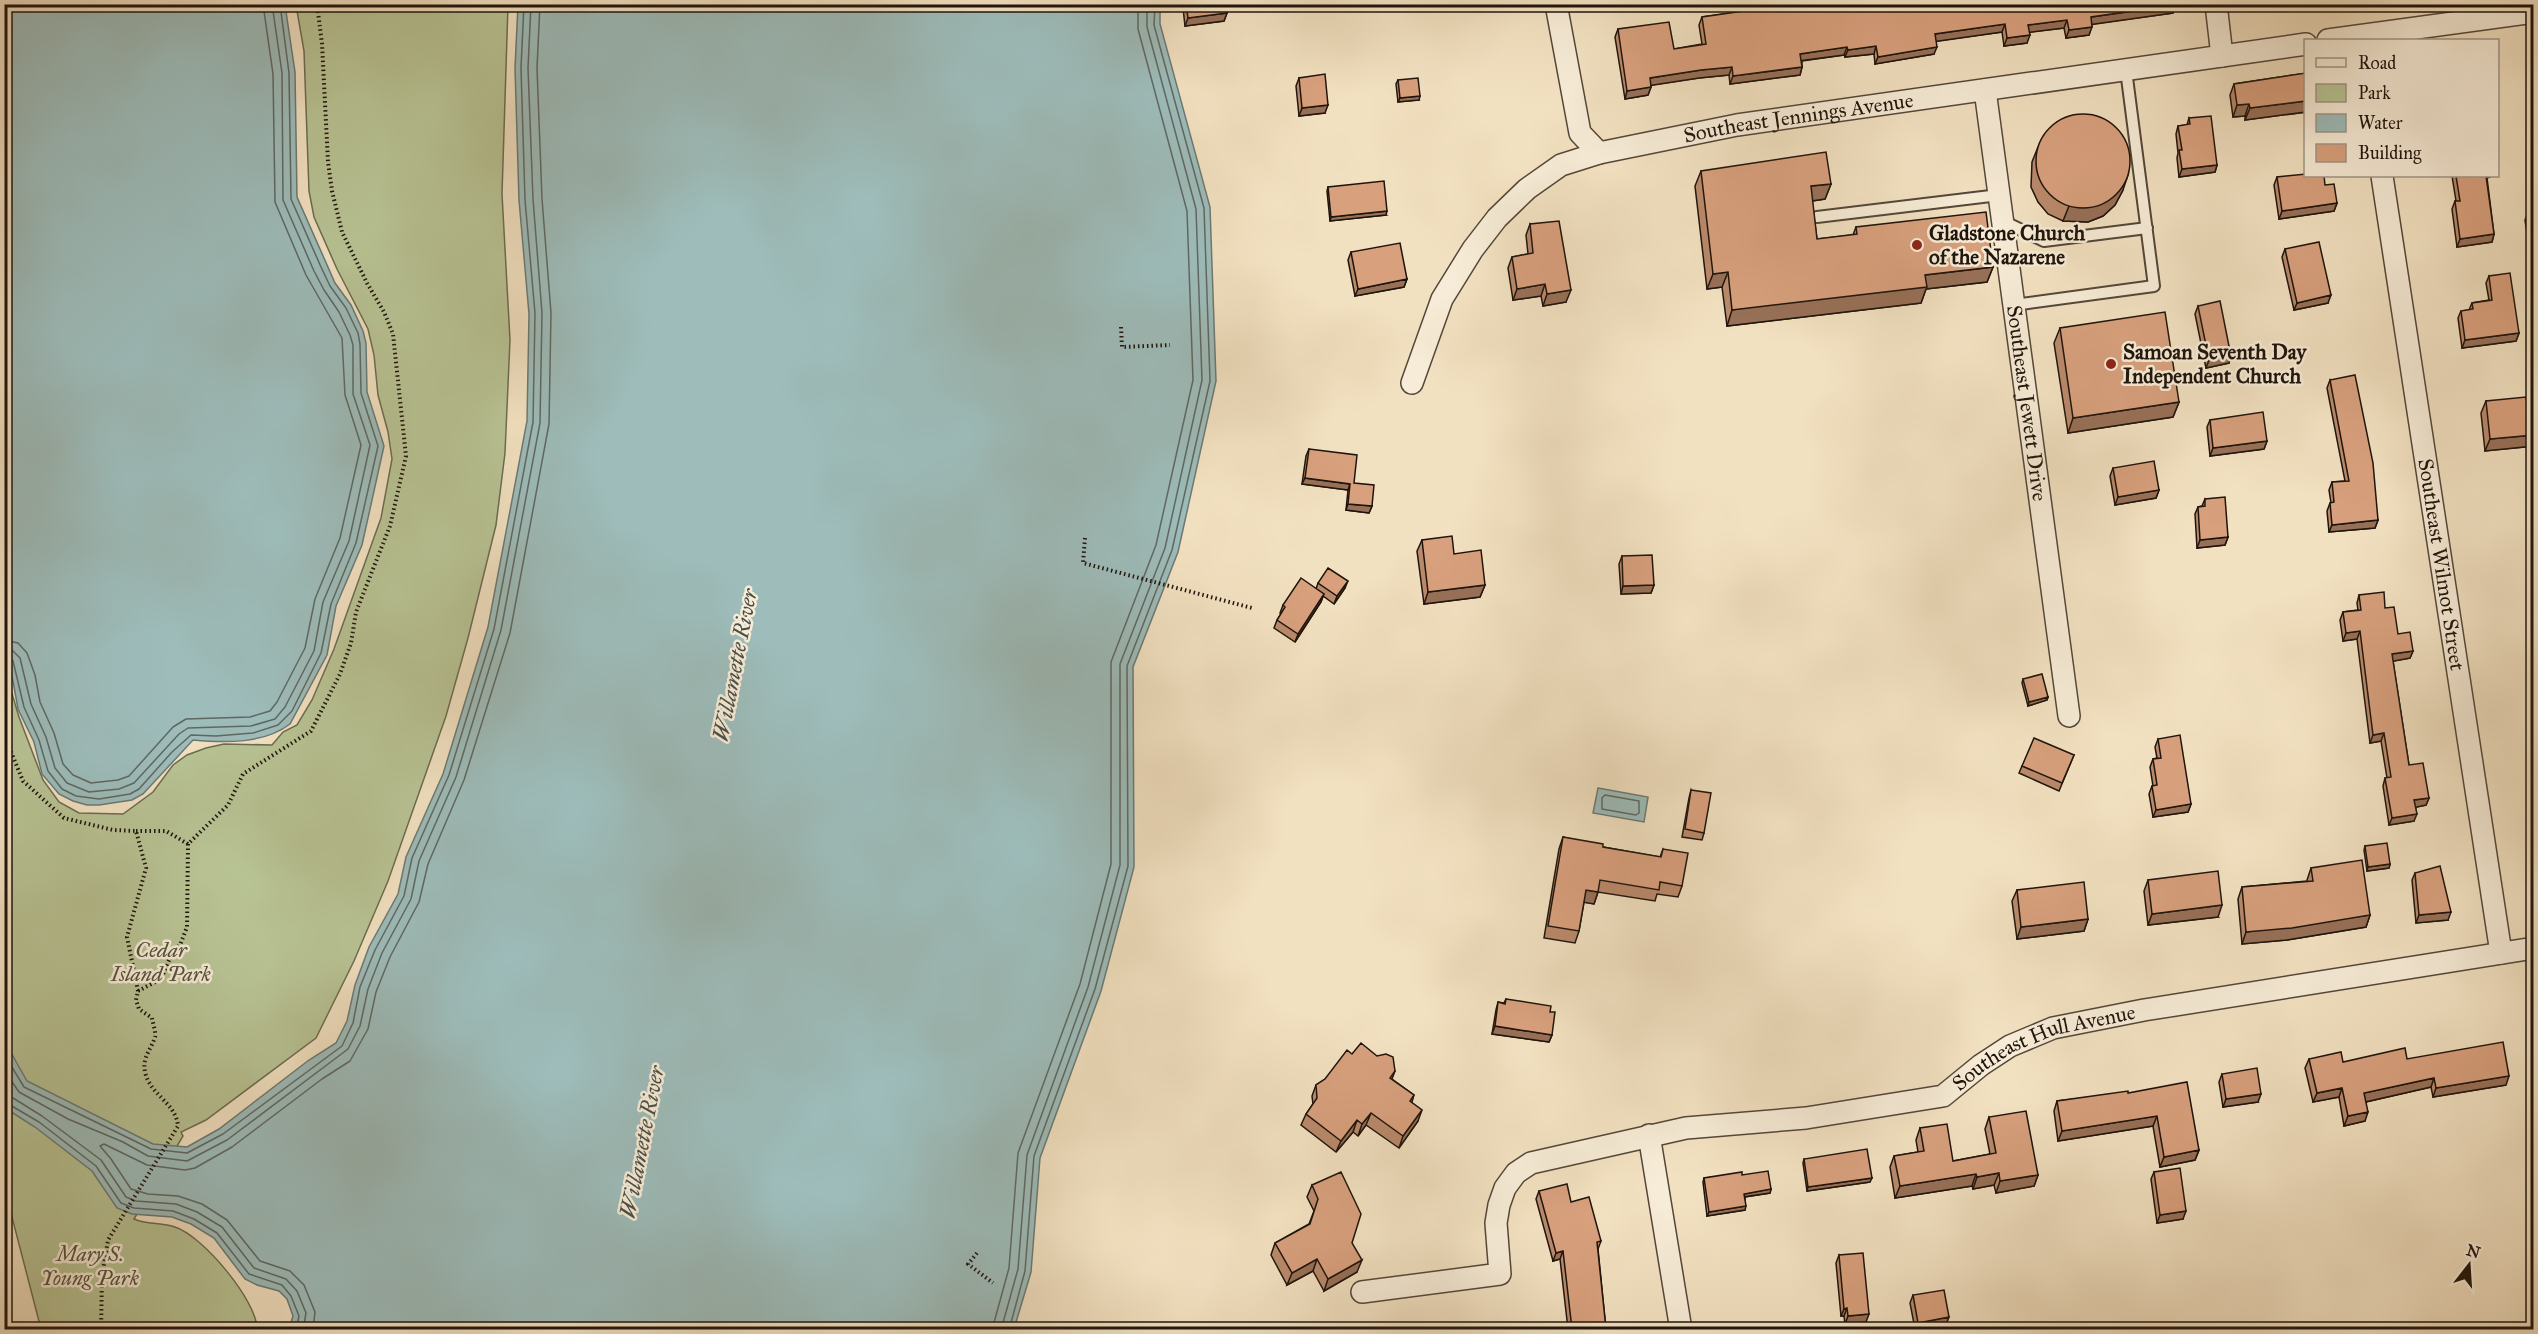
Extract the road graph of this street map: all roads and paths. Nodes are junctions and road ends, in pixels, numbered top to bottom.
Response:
1 (316, 4) edge
2 (1556, 4) edge
3 (2216, 4) edge
4 (2534, 12) edge
5 (2360, 38) edge
6 (2344, 39) edge
7 (2304, 44) edge
8 (2222, 56) junction
9 (2126, 70) junction
10 (1986, 90) junction
11 (1599, 153) junction
12 (2382, 177) edge
13 (1999, 195) junction
14 (1817, 217) edge
15 (2003, 221) junction
16 (2147, 228) junction
17 (2014, 305) junction
18 (1121, 327) dead end
19 (1170, 345) dead end
20 (1412, 383) dead end
21 (1085, 538) dead end
22 (1252, 608) dead end
23 (2069, 716) dead end
24 (4, 735) edge
25 (136, 831) junction
26 (188, 844) junction
27 (2534, 948) edge
28 (2502, 953) junction
29 (138, 991) junction
30 (1649, 1135) junction
31 (977, 1253) dead end
32 (993, 1283) dead end
33 (1362, 1292) dead end
34 (101, 1329) edge
35 (1681, 1329) edge

1 - 26 path
2 - 11 street
3 - 8 street
4 - 5 street
5 - 6 street
7 - 8 street, Southeast Jennings Avenue
8 - 9 street, Southeast Jennings Avenue
9 - 10 street, Southeast Jennings Avenue
9 - 16 lane
10 - 11 street, Southeast Jennings Avenue
10 - 13 street, Southeast Jewett Drive
11 - 20 street, Southeast Jennings Avenue
12 - 28 street, Southeast Wilmot Street
13 - 14 lane
13 - 15 street, Southeast Jewett Drive
15 - 16 lane
15 - 17 street, Southeast Jewett Drive
16 - 17 lane
17 - 23 street, Southeast Jewett Drive
18 - 19 path
21 - 22 path
24 - 25 path
25 - 26 path
25 - 29 path
26 - 29 path
27 - 28 street, Southeast Hull Avenue
28 - 30 street, Southeast Hull Avenue
29 - 34 path
30 - 33 street, Southeast Hull Avenue
30 - 35 street
31 - 32 path

